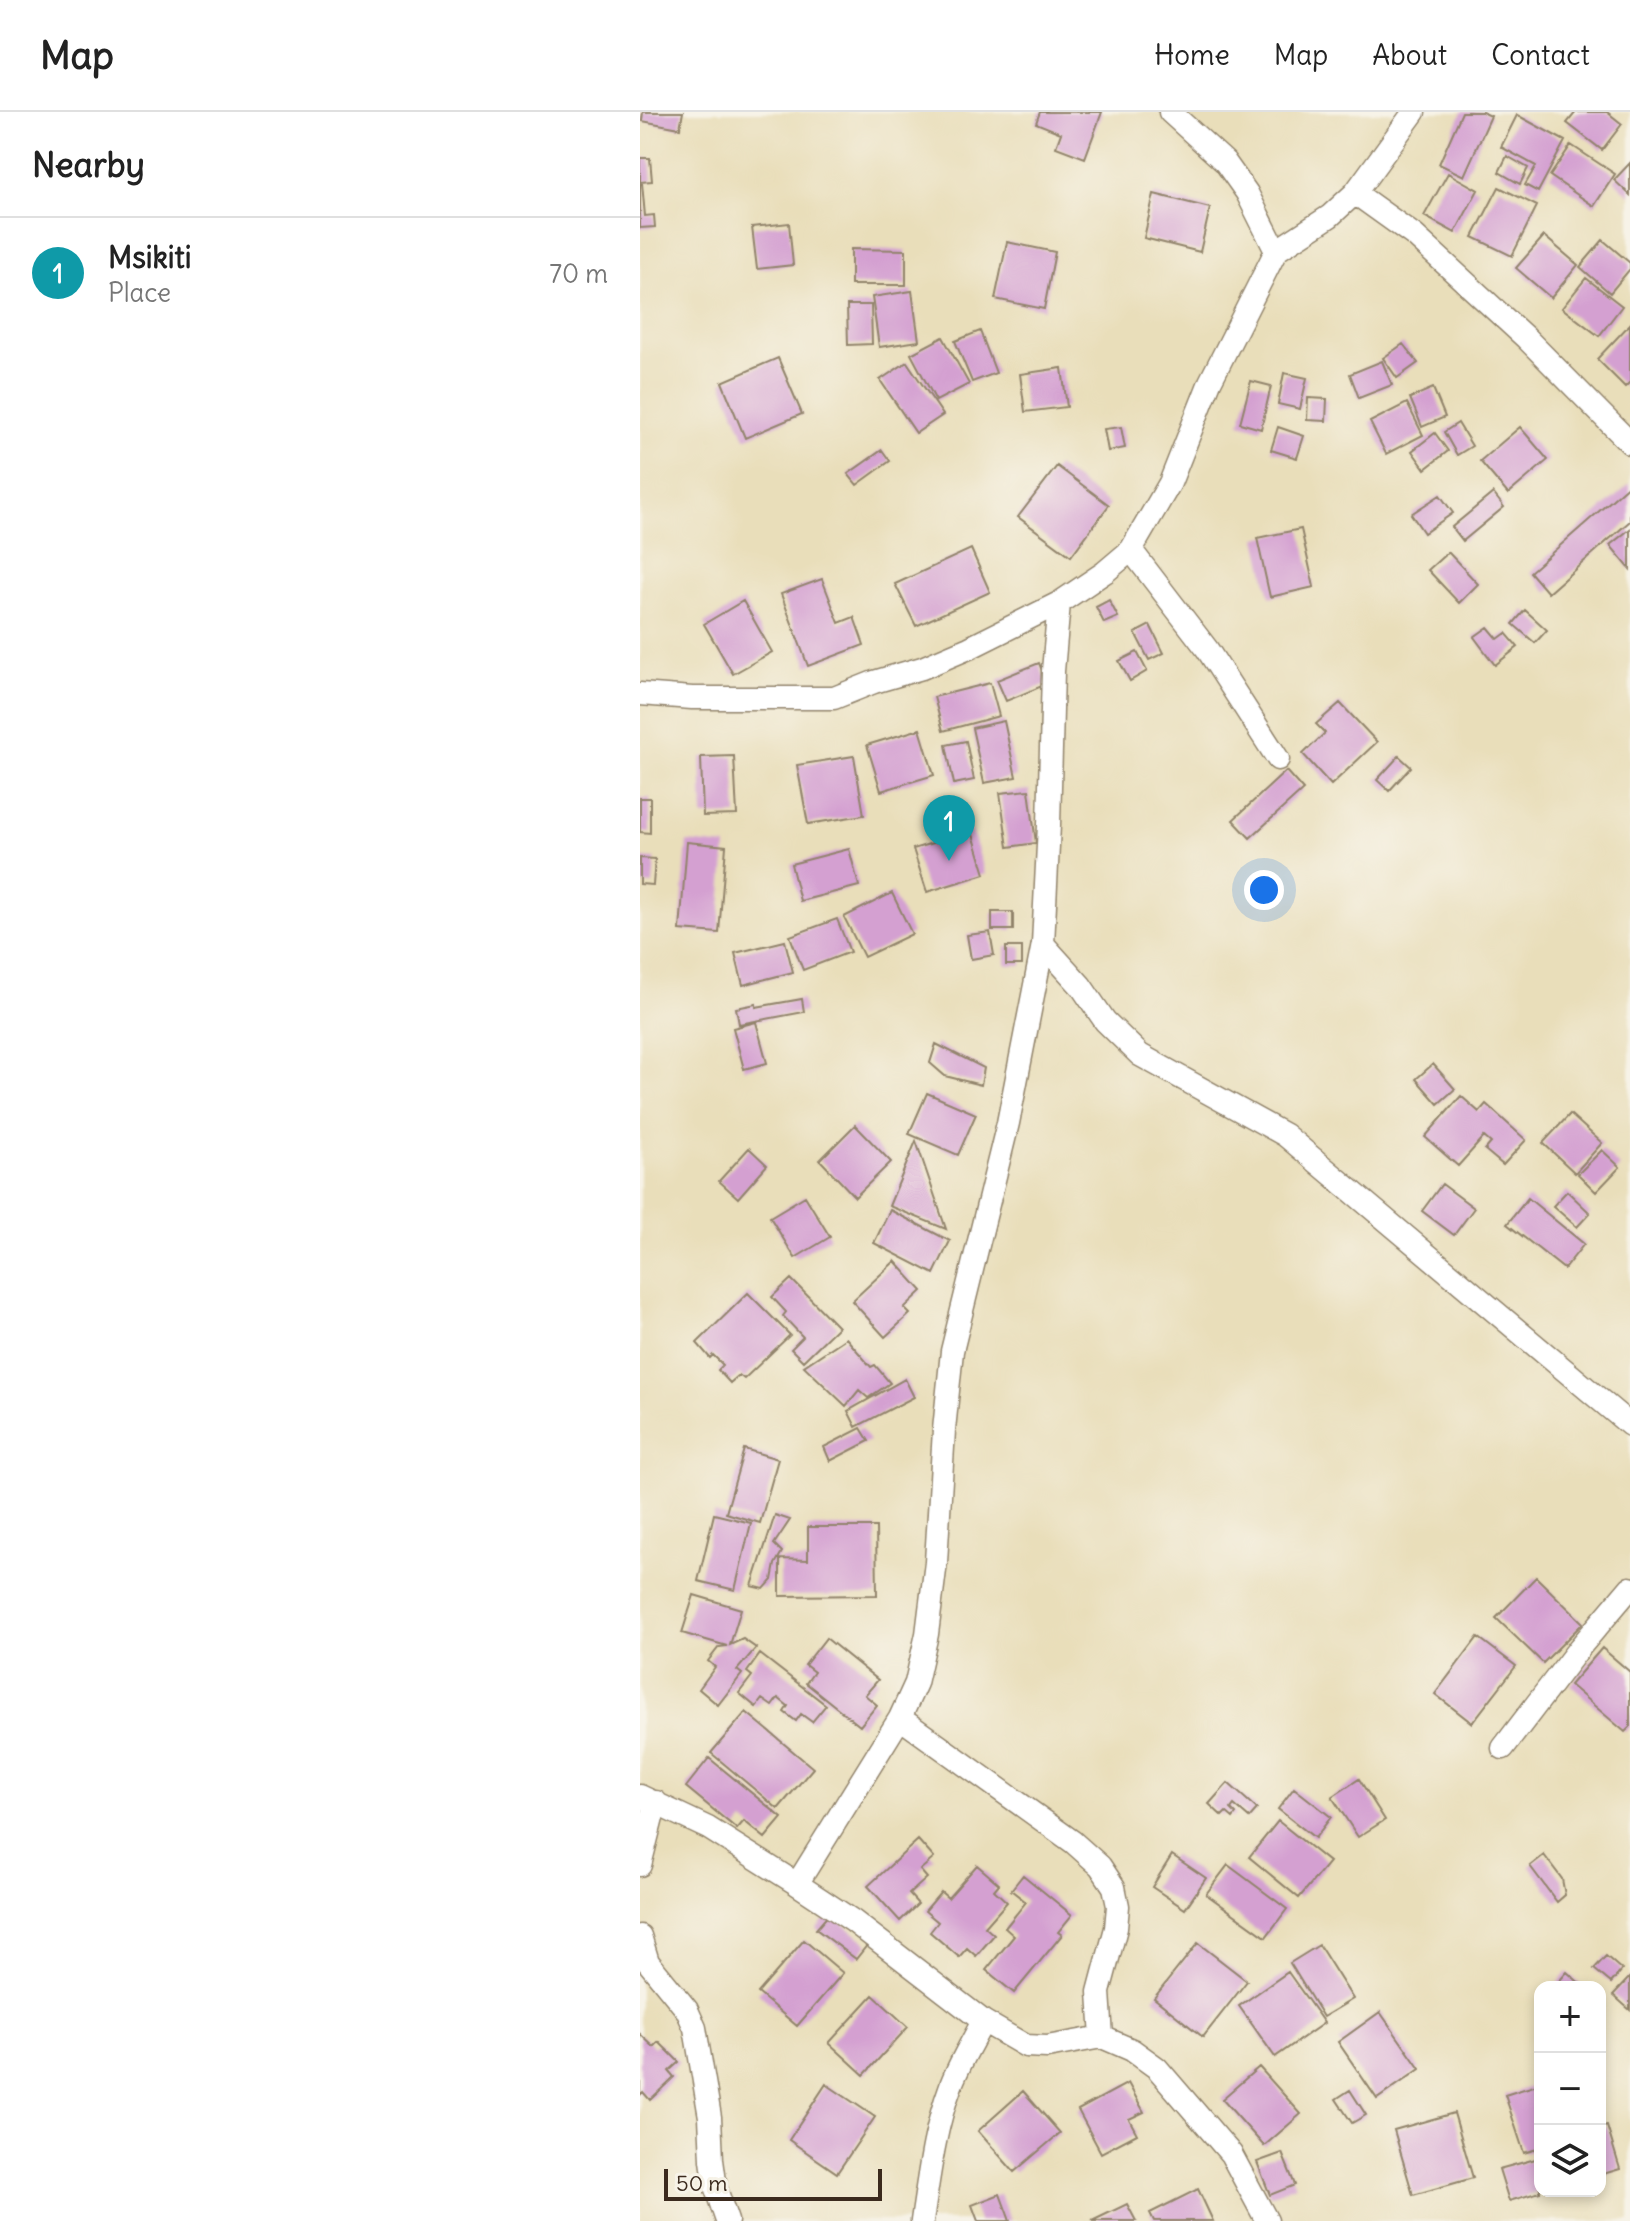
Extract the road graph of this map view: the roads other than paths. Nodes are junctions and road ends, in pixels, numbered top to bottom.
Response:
1 (1170, 112) edge
2 (1414, 112) edge
3 (1355, 193) junction
4 (1276, 251) junction
5 (1630, 443) edge
6 (1131, 550) junction
7 (1059, 603) junction
8 (640, 694) edge
9 (1278, 759) dead end
10 (1043, 944) junction
11 (1630, 1425) edge
12 (1630, 1588) edge
13 (900, 1718) junction
14 (1503, 1748) dead end
15 (648, 1799) edge
16 (640, 1865) edge
17 (797, 1884) junction
18 (640, 1936) edge
19 (983, 2021) junction
20 (1102, 2037) junction
21 (727, 2221) edge
22 (922, 2221) edge
23 (1267, 2221) edge

1 - 4 street
2 - 3 street
3 - 4 street
3 - 5 street
4 - 6 street
6 - 7 street
6 - 9 street
7 - 8 street
7 - 10 street
10 - 11 street
10 - 13 street
12 - 14 street
13 - 17 street
13 - 20 street
15 - 16 street
15 - 17 street
17 - 19 street
18 - 21 street
19 - 20 street
19 - 22 street
20 - 23 street

